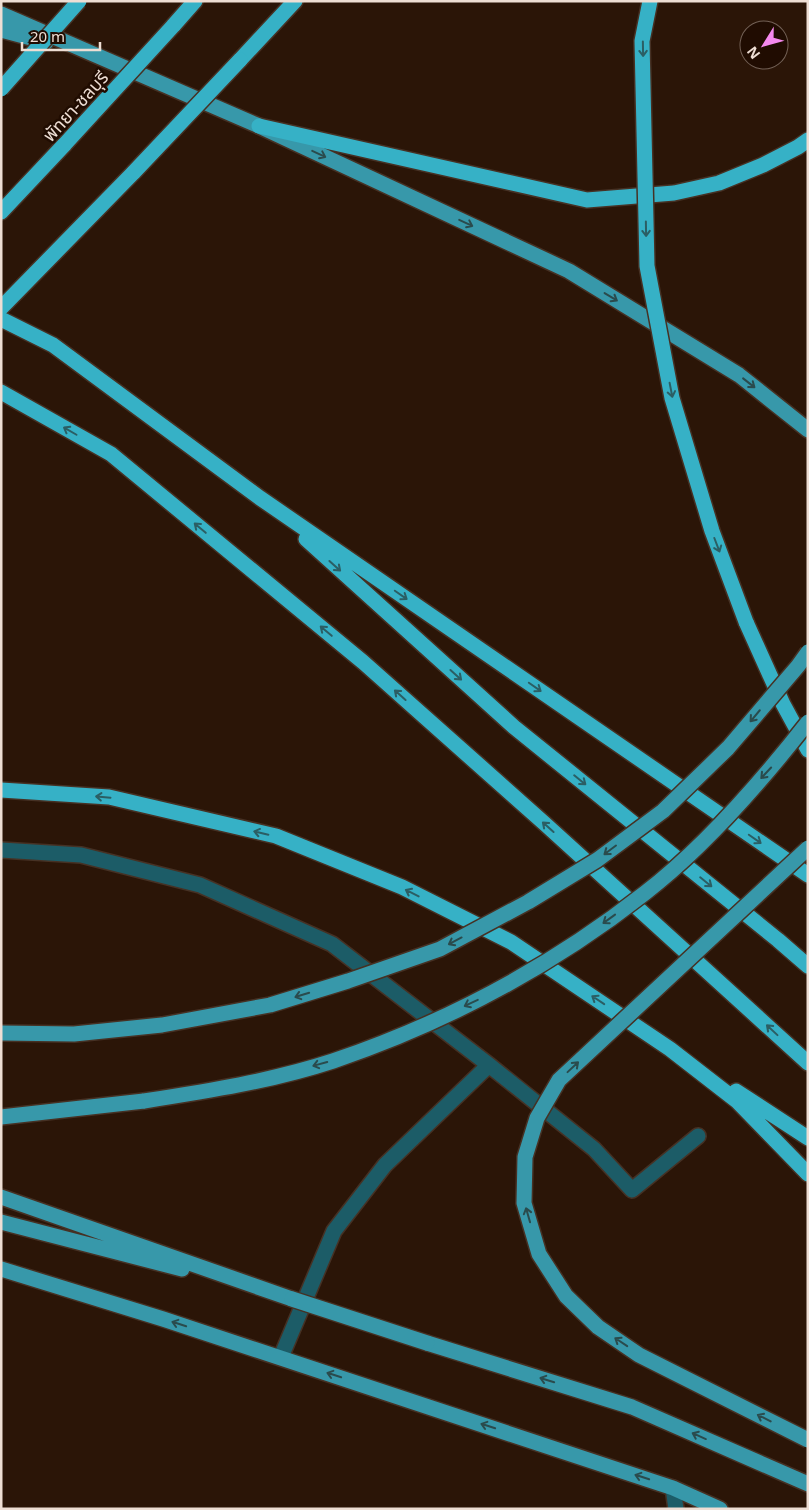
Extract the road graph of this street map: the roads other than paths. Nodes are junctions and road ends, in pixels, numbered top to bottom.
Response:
1 (79, 1) edge
2 (195, 1) edge
3 (295, 1) edge
4 (650, 1) edge
5 (1, 14) edge
6 (1, 30) edge
7 (91, 54) junction
8 (1, 89) edge
9 (259, 126) junction
10 (808, 140) edge
11 (1, 212) edge
12 (1, 308) edge
13 (1, 319) edge
14 (1, 392) edge
15 (808, 430) edge
16 (260, 498) junction
17 (808, 652) edge
18 (808, 722) edge
19 (808, 750) edge
20 (1, 790) edge
21 (808, 848) edge
22 (1, 850) edge
23 (808, 875) edge
24 (808, 966) edge
25 (1, 1033) edge
26 (670, 1049) junction
27 (808, 1063) edge
28 (490, 1065) junction
29 (1, 1117) edge
30 (698, 1136) dead end
31 (808, 1138) edge
32 (808, 1174) edge
33 (1, 1197) edge
34 (1, 1222) edge
35 (1, 1269) edge
36 (292, 1299) junction
37 (281, 1357) junction
38 (808, 1440) edge
39 (808, 1484) edge
40 (674, 1488) junction
41 (676, 1509) edge
42 (720, 1509) edge

1 - 8 highway, bridge
2 - 11 highway, พัทยา-ชลบุรี, bridge
3 - 12 highway, bridge
4 -> 19 highway, bridge
5 - 7 main road
6 - 7 main road
7 - 9 main road
9 - 10 highway
9 -> 15 main road
13 - 16 highway
27 -> 14 highway
16 -> 23 highway
16 -> 24 highway
17 -> 25 main road, bridge
18 -> 29 main road, bridge
26 -> 20 highway
38 -> 21 main road, bridge
22 - 28 street
26 - 31 highway
26 - 32 highway
28 - 30 street
28 - 37 street
33 - 36 main road
34 - 36 main road
37 -> 35 main road
39 -> 36 main road, bridge
40 -> 37 main road
40 - 41 street
40 - 42 main road

